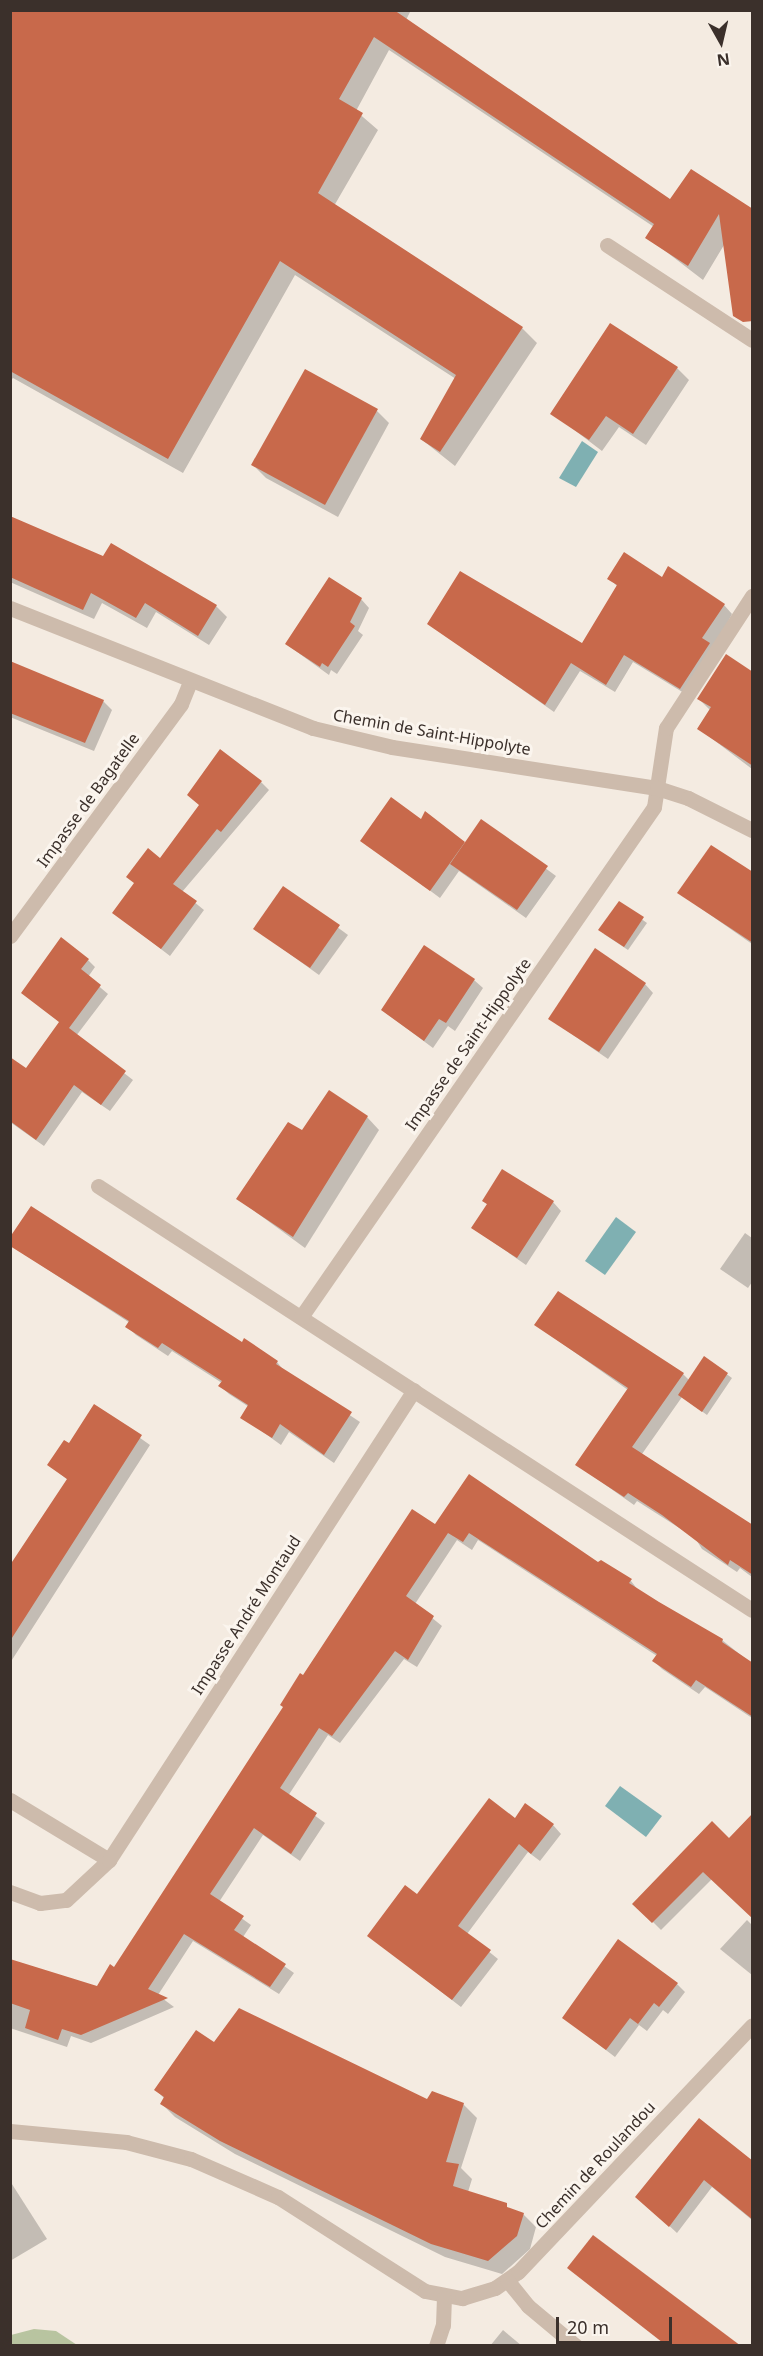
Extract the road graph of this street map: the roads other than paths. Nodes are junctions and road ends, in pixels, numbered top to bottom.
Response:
1 (607, 245) dead end
2 (753, 340) edge
3 (753, 596) edge
4 (10, 609) edge
5 (190, 682) junction
6 (657, 788) junction
7 (753, 830) edge
8 (10, 936) edge
9 (98, 1186) dead end
10 (301, 1317) junction
11 (414, 1390) junction
12 (753, 1610) edge
13 (10, 1800) edge
14 (109, 1860) junction
15 (10, 1892) edge
16 (750, 2033) edge
17 (10, 2131) edge
18 (507, 2280) junction
19 (444, 2298) junction
20 (436, 2346) edge
21 (576, 2346) edge

1 - 2 street
3 - 6 street, Impasse de Saint-Hippolyte
4 - 5 street, Chemin de Saint-Hippolyte
5 - 6 street, Chemin de Saint-Hippolyte
5 - 8 street, Impasse de Bagatelle
6 - 7 street, Chemin de Saint-Hippolyte
6 - 10 street, Impasse de Saint-Hippolyte
9 - 10 street
10 - 11 street
11 - 12 street
11 - 14 street, Impasse André Montaud
13 - 14 street
14 - 15 street, Impasse André Montaud
16 - 18 street, Chemin de Roulandou
17 - 19 street
18 - 19 street, Chemin de Roulandou
18 - 21 street
19 - 20 street

